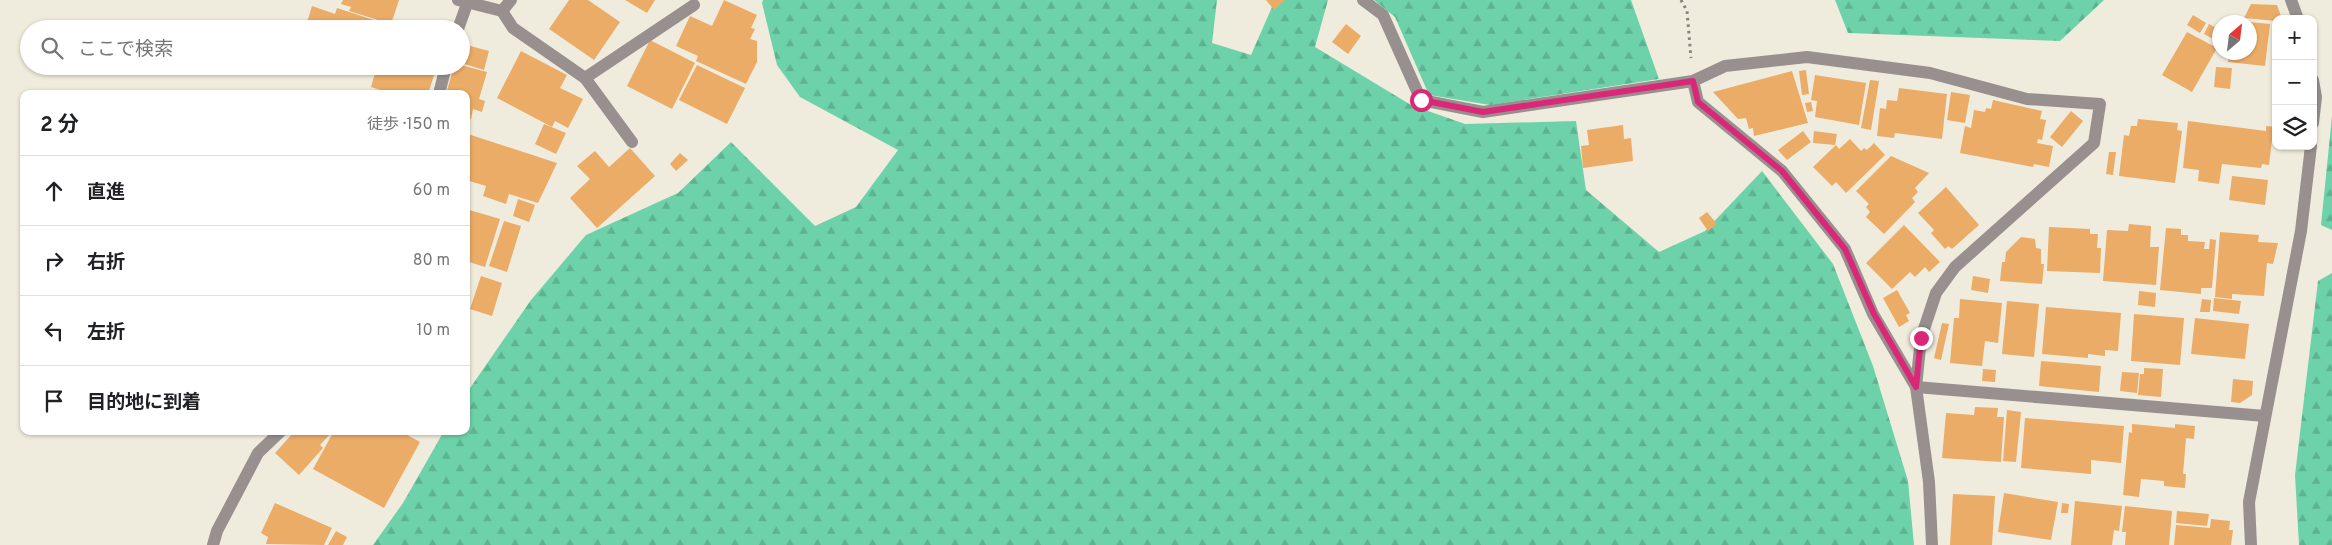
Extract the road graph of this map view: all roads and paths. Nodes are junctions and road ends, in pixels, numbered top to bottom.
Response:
1 (511, 0) edge
2 (1363, 0) edge
3 (1681, 0) edge
4 (2291, 0) edge
5 (463, 2) edge
6 (694, 5) dead end
7 (502, 11) junction
8 (2297, 15) edge
9 (460, 20) edge
10 (444, 75) edge
11 (585, 78) junction
12 (1693, 81) junction
13 (440, 90) edge
14 (632, 142) dead end
15 (2311, 150) edge
16 (1916, 387) junction
17 (2266, 416) junction
18 (277, 435) edge
19 (213, 545) edge
20 (1932, 545) edge
21 (2251, 545) edge

1 - 7 street
2 - 12 street
3 - 12 path
4 - 8 street
5 - 7 street
5 - 9 street
6 - 11 street
7 - 11 street
10 - 13 street
11 - 14 street
12 - 16 street
12 - 16 street
15 - 17 street
16 - 17 street
16 - 20 street
17 - 21 street
18 - 19 street

